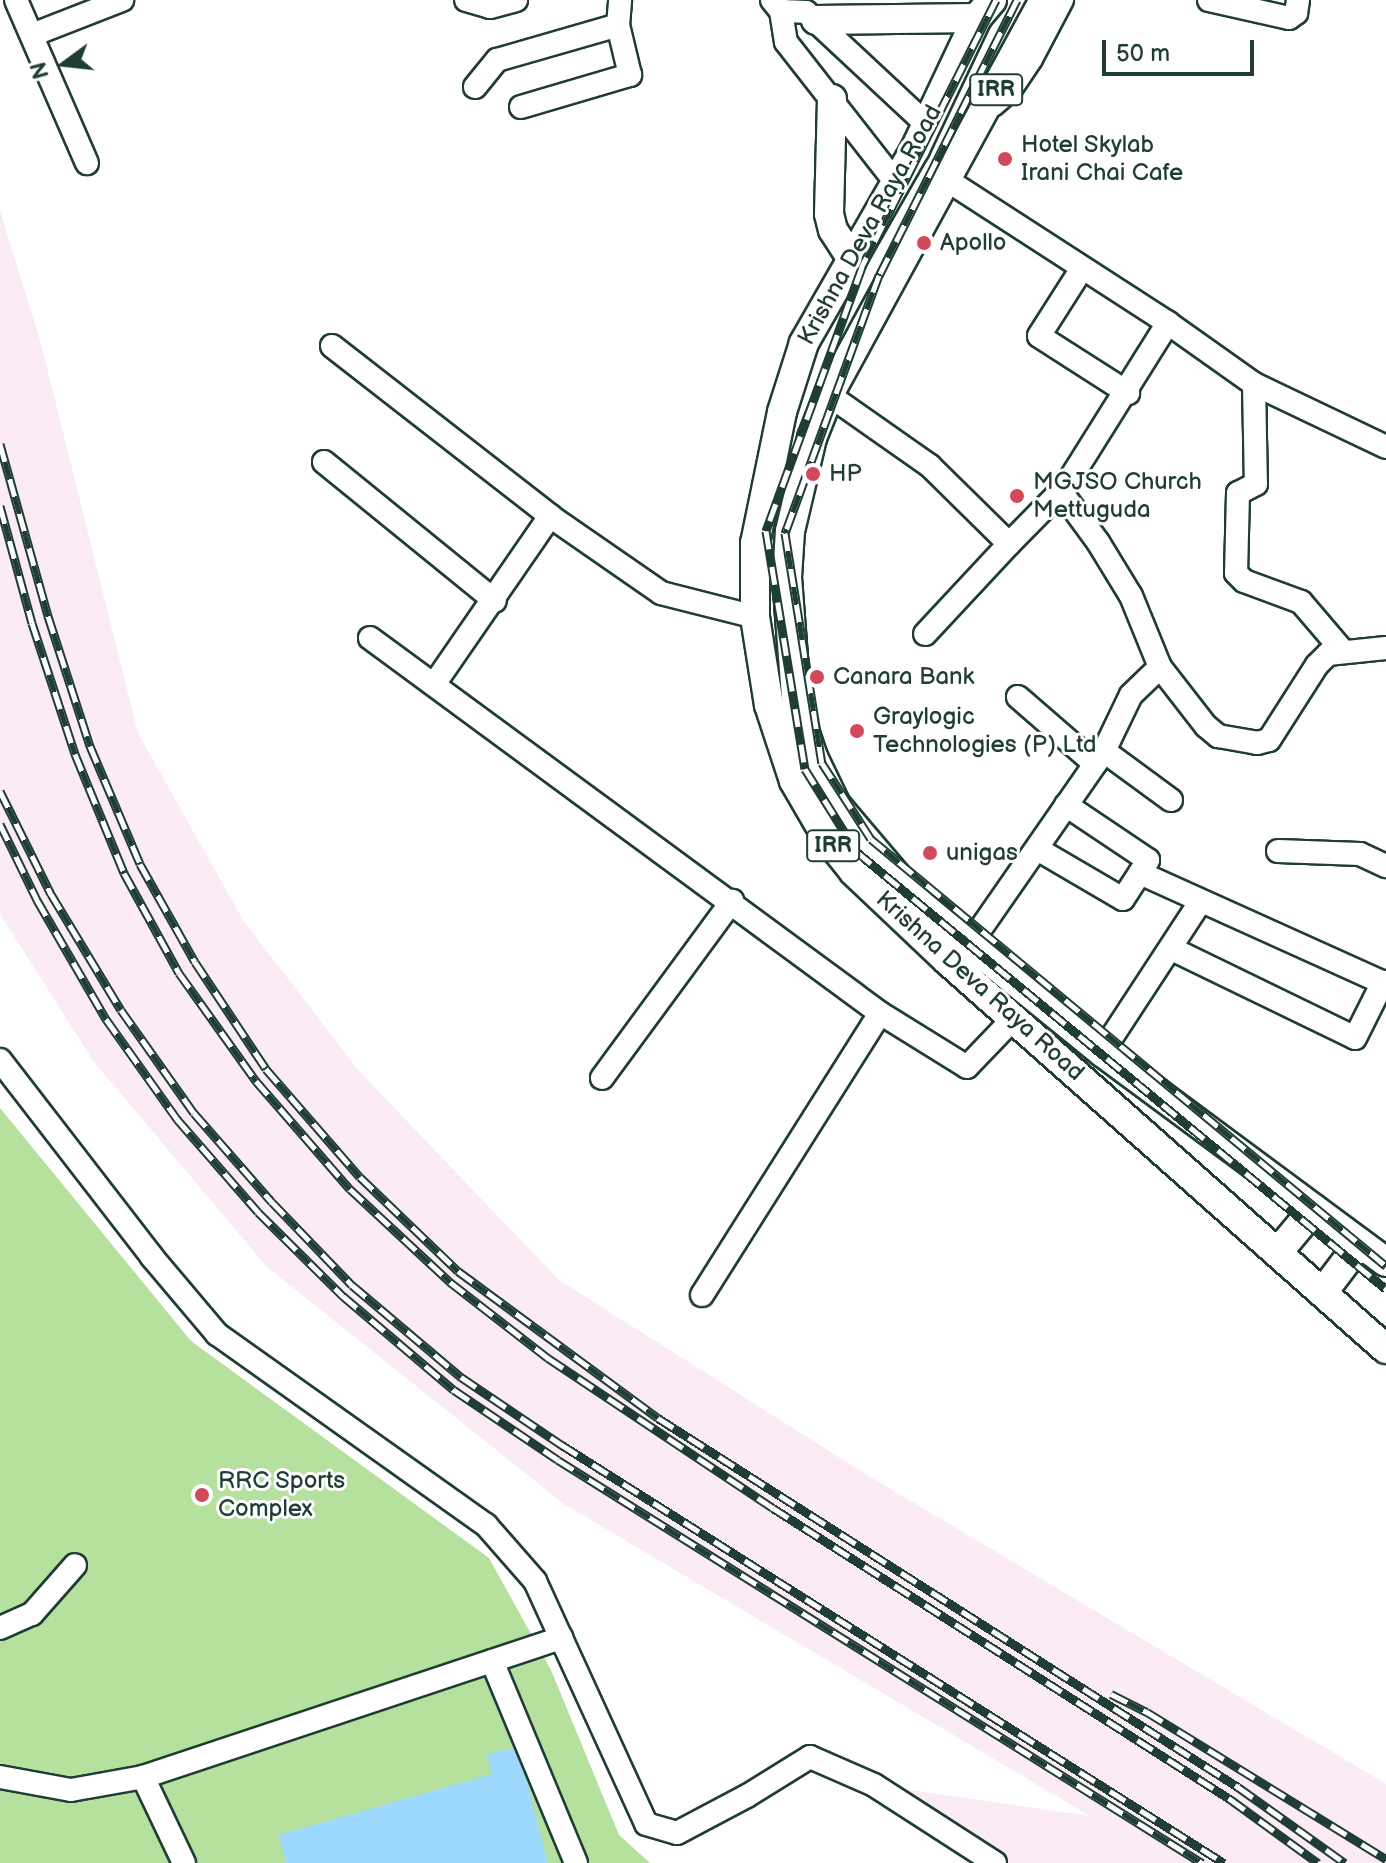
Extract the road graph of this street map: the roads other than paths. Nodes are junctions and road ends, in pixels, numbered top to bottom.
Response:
1 (16, 0) edge
2 (122, 0) edge
3 (466, 0) edge
4 (516, 0) edge
5 (620, 0) edge
6 (1044, 0) edge
7 (1062, 0) edge
8 (1209, 0) edge
9 (1298, 0) edge
10 (777, 6) edge
11 (78, 8) edge
12 (985, 9) edge
13 (816, 20) junction
14 (618, 25) junction
15 (32, 35) junction
16 (475, 87) dead end
17 (832, 99) junction
18 (521, 107) dead end
19 (983, 113) junction
20 (927, 125) junction
21 (87, 163) dead end
22 (947, 180) junction
23 (896, 183) junction
24 (852, 259) junction
25 (1081, 270) junction
26 (1168, 323) junction
27 (332, 346) dead end
28 (1254, 384) junction
29 (1128, 393) junction
30 (829, 395) junction
31 (1386, 447) edge
32 (324, 462) dead end
33 (1059, 489) junction
34 (550, 516) junction
35 (1009, 544) junction
36 (495, 601) junction
37 (755, 617) junction
38 (925, 634) dead end
39 (370, 638) dead end
40 (1386, 648) edge
41 (1342, 650) junction
42 (1160, 667) junction
43 (435, 683) junction
44 (1018, 697) dead end
45 (1100, 757) junction
46 (1171, 800) dead end
47 (1066, 805) junction
48 (1039, 850) junction
49 (1278, 851) dead end
50 (1386, 866) edge
51 (1140, 873) junction
52 (732, 901) junction
53 (1200, 902) junction
54 (970, 944) junction
55 (1172, 949) junction
56 (1385, 983) edge
57 (880, 1013) junction
58 (1014, 1018) junction
59 (1102, 1052) junction
60 (0, 1060) edge
61 (602, 1078) dead end
62 (1314, 1209) junction
63 (1360, 1243) junction
64 (1278, 1252) junction
65 (1386, 1262) edge
66 (1323, 1292) junction
67 (702, 1295) dead end
68 (1386, 1349) edge
69 (75, 1565) dead end
70 (0, 1628) edge
71 (561, 1638) junction
72 (492, 1661) junction
73 (0, 1777) edge
74 (143, 1777) junction
75 (184, 1863) edge
76 (576, 1863) edge
77 (995, 1863) edge

1 - 15 street
2 - 11 street
3 - 4 street
5 - 14 street
6 - 19 main road, Krishna Deva Raya Road / IRR
7 - 19 street
8 - 9 street
10 - 13 street
10 - 17 street
11 - 15 street
12 - 13 main road
12 - 20 main road, Krishna Deva Raya Road / IRR
13 - 20 street
14 - 16 street
14 - 18 street
15 - 21 street
17 - 23 street
17 - 24 main road
19 - 22 main road, Krishna Deva Raya Road / IRR
20 - 23 main road, Krishna Deva Raya Road / IRR
22 - 25 street
22 - 30 main road, Krishna Deva Raya Road / IRR
23 - 24 main road, Krishna Deva Raya Road / IRR
24 - 37 main road, Krishna Deva Raya Road / IRR
25 - 26 street
25 - 29 street
26 - 28 street
26 - 29 street
27 - 34 street
28 - 31 street
28 - 41 street
29 - 33 street
30 - 35 street
30 - 54 main road, Krishna Deva Raya Road / IRR
32 - 36 street
33 - 35 street
33 - 42 street
34 - 36 street
34 - 37 street
35 - 38 street
36 - 43 street
37 - 58 main road, Krishna Deva Raya Road / IRR
39 - 43 street
40 - 41 street
41 - 42 street
42 - 45 street
43 - 52 street
44 - 45 street
45 - 46 street
45 - 47 street
47 - 48 street
47 - 51 street
48 - 51 street
48 - 54 street
49 - 50 street
51 - 53 street
52 - 57 street
52 - 61 street
53 - 55 street
53 - 56 street
54 - 59 main road, Krishna Deva Raya Road / IRR
55 - 56 street
55 - 59 street
57 - 58 street
57 - 67 street
58 - 64 main road, Krishna Deva Raya Road / IRR
59 - 62 main road, Krishna Deva Raya Road / IRR
60 - 71 street
62 - 63 main road, Krishna Deva Raya Road / IRR
62 - 64 main road
63 - 65 main road, Krishna Deva Raya Road / IRR
63 - 66 main road
64 - 66 main road, Krishna Deva Raya Road / IRR
66 - 68 main road, Krishna Deva Raya Road / IRR
69 - 70 street
71 - 72 street
71 - 77 street
72 - 74 street
72 - 76 street
73 - 74 street
74 - 75 street

